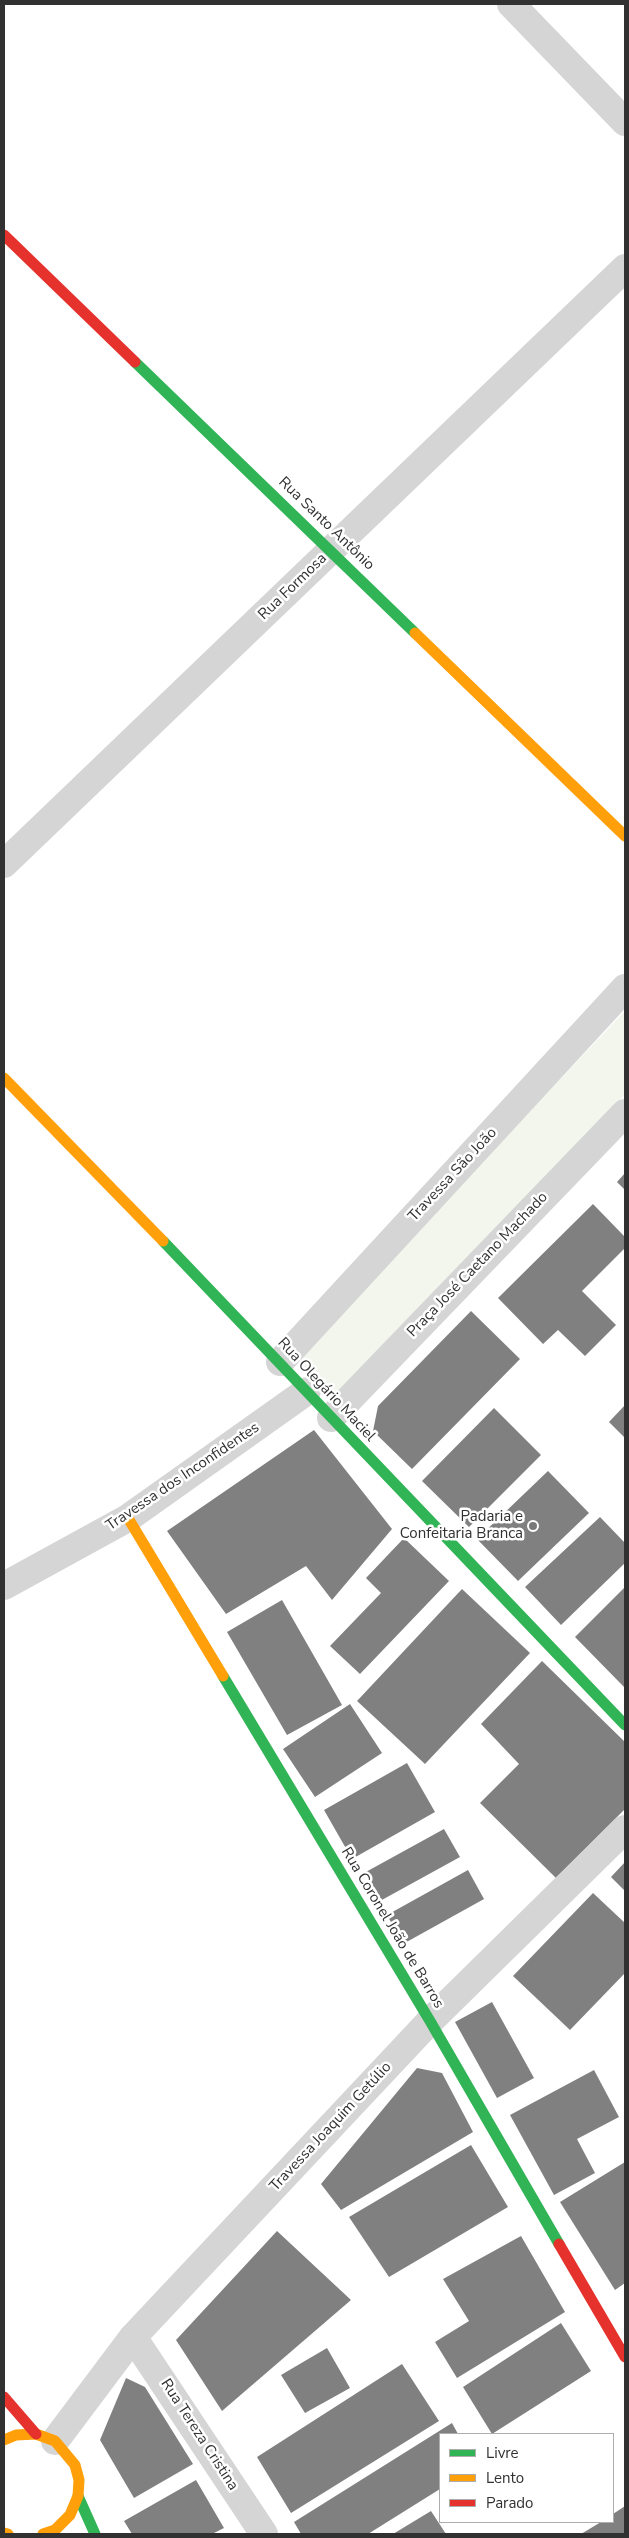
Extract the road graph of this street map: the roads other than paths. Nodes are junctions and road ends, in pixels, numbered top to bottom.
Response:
1 (511, 4) edge
2 (625, 122) edge
3 (4, 235) edge
4 (625, 268) edge
5 (332, 550) junction
6 (625, 836) edge
7 (4, 864) edge
8 (625, 988) edge
9 (4, 1078) edge
10 (625, 1113) edge
11 (280, 1362) junction
12 (307, 1391) junction
13 (331, 1418) junction
14 (128, 1518) junction
15 (4, 1586) edge
16 (625, 1725) edge
17 (625, 1829) edge
18 (430, 2021) junction
19 (133, 2337) junction
20 (625, 2357) edge
21 (4, 2397) edge
22 (45, 2438) junction
23 (4, 2440) edge
24 (78, 2496) junction
25 (4, 2532) edge
26 (8, 2534) edge
27 (43, 2534) edge
28 (95, 2534) edge
29 (264, 2534) edge

1 - 2 street
3 - 5 street, Rua Santo Antônio
4 - 5 street, Rua Formosa
5 - 6 street, Rua Santo Antônio
5 - 7 street, Rua Formosa
8 - 11 street, Travessa São João
9 - 11 street, Rua Olegário Maciel
10 - 13 street, Praça José Caetano Machado
11 - 12 street, Rua Olegário Maciel
12 - 13 street, Rua Olegário Maciel
12 - 14 street, Travessa dos Inconfidentes
13 - 16 street, Rua Olegário Maciel
14 - 15 street, Travessa dos Inconfidentes
14 - 18 street, Rua Coronel João de Barros
17 - 18 street, Travessa Joaquim Getúlio
18 - 19 street, Travessa Joaquim Getúlio
18 - 20 street, Rua Coronel João de Barros
19 - 22 street, Travessa Joaquim Getúlio
19 - 29 street, Rua Tereza Cristina
21 - 22 street
22 - 23 street
22 - 24 street
24 - 27 street
24 - 28 street
25 - 26 street

